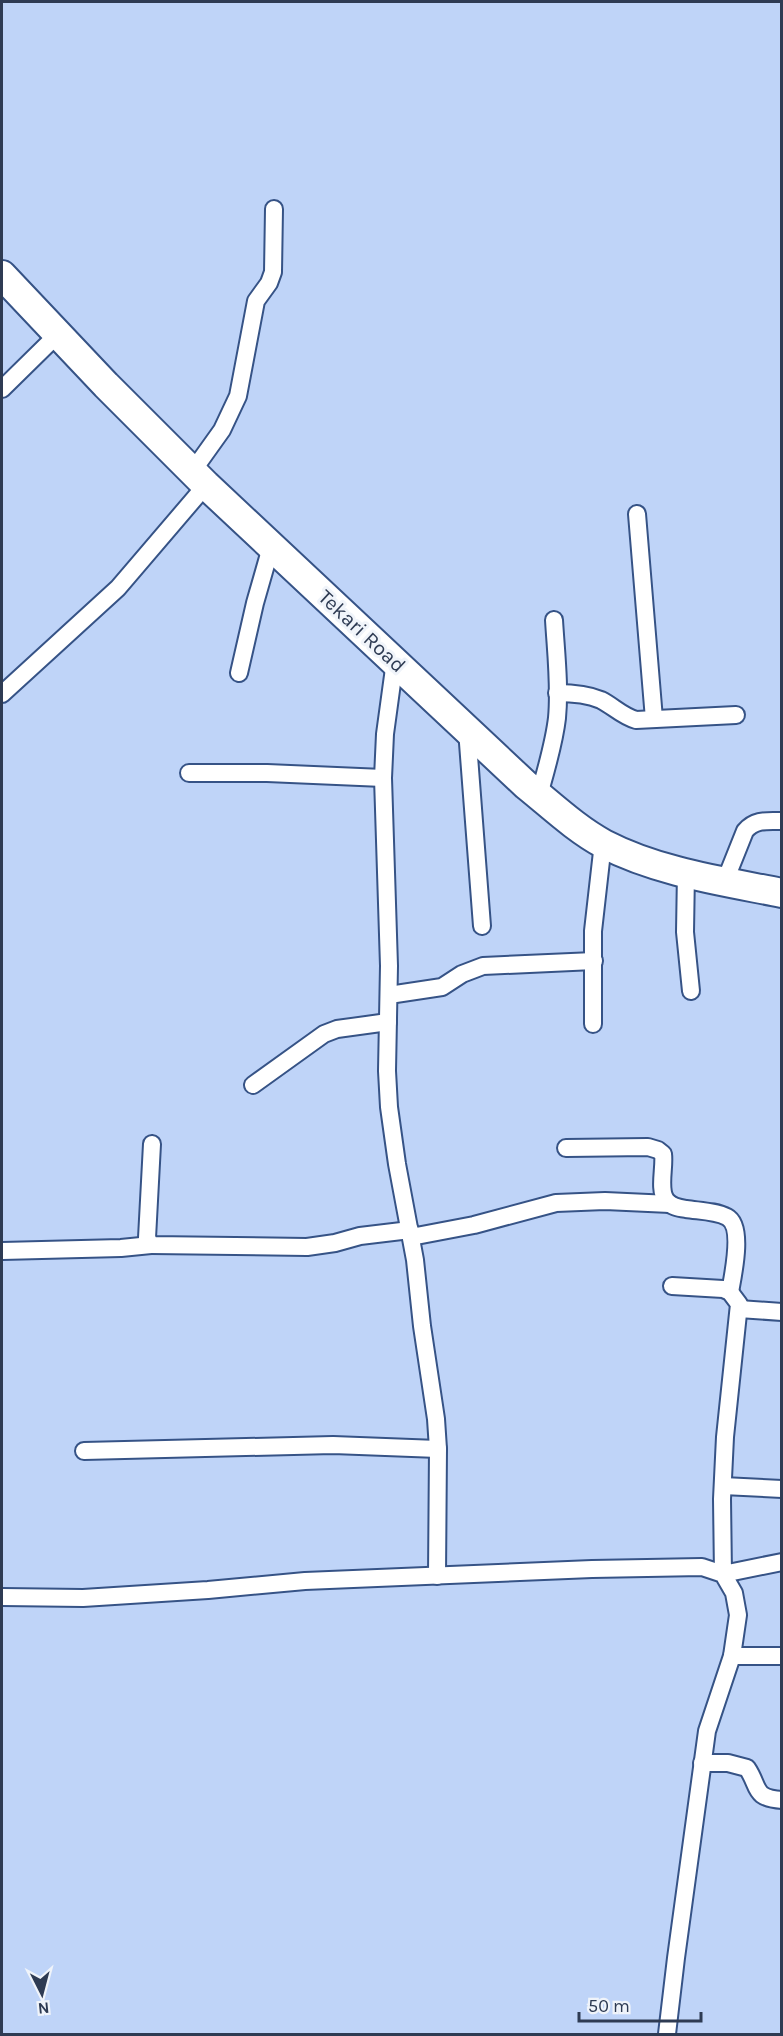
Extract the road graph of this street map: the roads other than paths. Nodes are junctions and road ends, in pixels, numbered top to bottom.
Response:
1 (274, 209) dead end
2 (2, 275) edge
3 (57, 335) junction
4 (2, 389) edge
5 (199, 479) junction
6 (637, 514) dead end
7 (271, 548) junction
8 (554, 620) dead end
9 (395, 661) junction
10 (239, 673) dead end
11 (557, 693) junction
12 (2, 694) edge
13 (736, 715) dead end
14 (654, 719) junction
15 (467, 729) junction
16 (189, 773) dead end
17 (383, 778) junction
18 (539, 795) junction
19 (782, 821) edge
20 (603, 843) junction
21 (686, 872) junction
22 (725, 881) junction
23 (782, 893) edge
24 (482, 926) dead end
25 (594, 961) junction
26 (692, 991) dead end
27 (389, 995) junction
28 (388, 1022) junction
29 (593, 1024) dead end
30 (253, 1084) dead end
31 (152, 1144) dead end
32 (566, 1148) dead end
33 (670, 1204) junction
34 (410, 1233) junction
35 (151, 1245) junction
36 (2, 1251) edge
37 (672, 1286) dead end
38 (730, 1292) junction
39 (739, 1310) junction
40 (782, 1312) edge
41 (438, 1449) junction
42 (84, 1451) dead end
43 (723, 1486) junction
44 (782, 1489) edge
45 (782, 1563) edge
46 (723, 1574) junction
47 (437, 1576) junction
48 (2, 1597) edge
49 (732, 1656) junction
50 (782, 1656) edge
51 (702, 1763) junction
52 (782, 1800) edge
53 (668, 2034) edge

1 - 5 street
2 - 3 highway, Tekari Road
3 - 4 street
3 - 5 highway, Tekari Road
5 - 7 highway, Tekari Road
5 - 12 street
6 - 14 street
7 - 9 highway, Tekari Road
7 - 10 street
8 - 11 street
9 - 15 highway, Tekari Road
9 - 17 street
11 - 14 street
11 - 18 street
13 - 14 street
15 - 18 highway, Tekari Road
15 - 24 street
16 - 17 street
17 - 27 street
18 - 20 highway, Tekari Road
19 - 22 street
20 - 21 highway, Tekari Road
20 - 25 street
21 - 22 highway, Tekari Road
21 - 26 street
22 - 23 highway, Tekari Road
25 - 27 street
25 - 29 street
27 - 28 street
28 - 30 street
28 - 34 street
31 - 35 street
32 - 33 street
33 - 34 street
33 - 38 street
34 - 35 street
34 - 41 street
35 - 36 street
37 - 38 street
38 - 39 street
39 - 40 street
39 - 43 street
41 - 42 street
41 - 47 street
43 - 44 street
43 - 46 street
45 - 46 street
46 - 47 street
46 - 49 street
47 - 48 street
49 - 50 street
49 - 51 street
51 - 52 street
51 - 53 street

